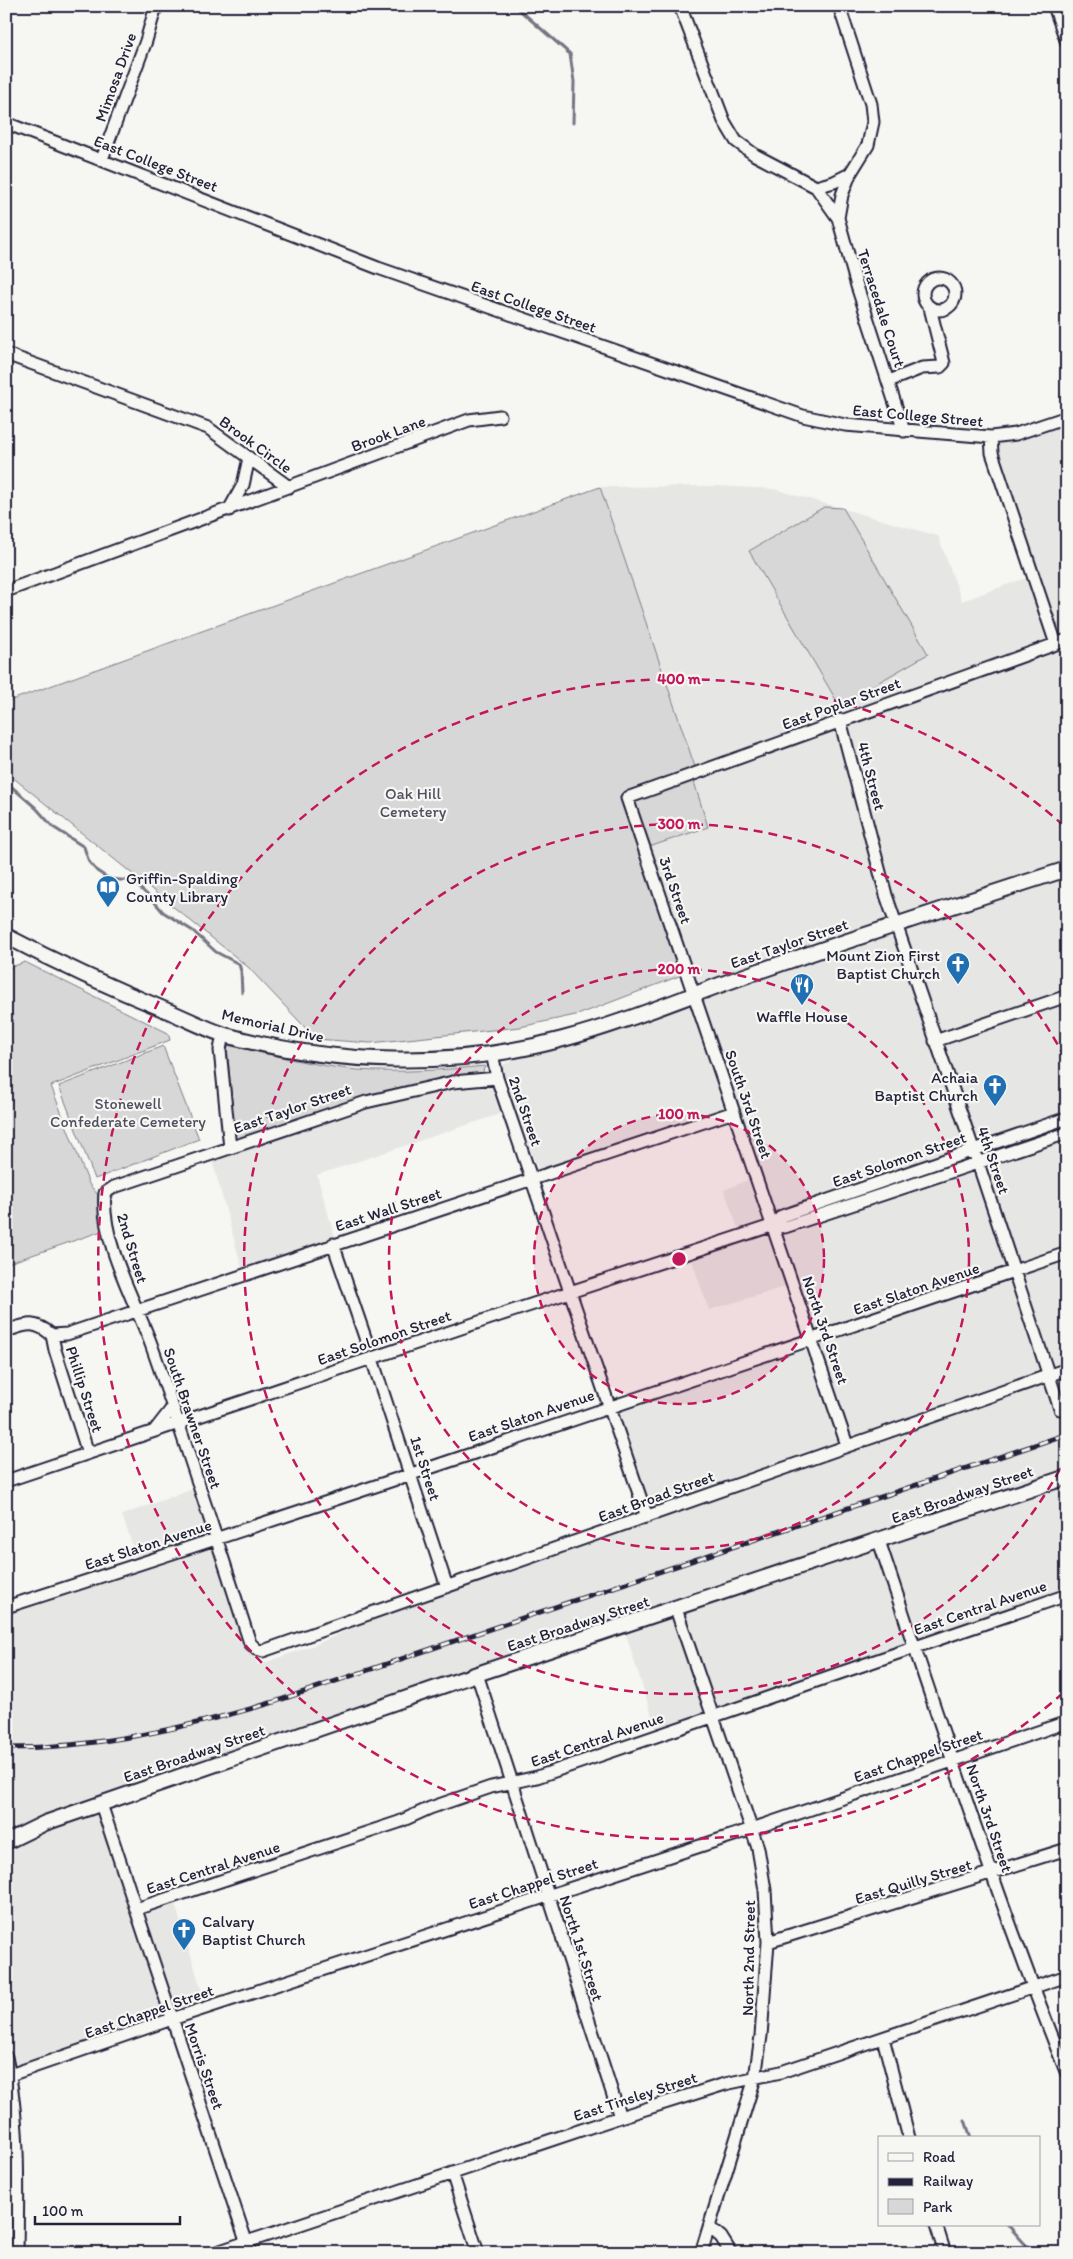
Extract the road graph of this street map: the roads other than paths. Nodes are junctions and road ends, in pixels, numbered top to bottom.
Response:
1 (156, 6) edge
2 (680, 6) edge
3 (839, 6) edge
4 (1054, 6) edge
5 (1067, 43) edge
6 (6, 123) edge
7 (102, 159) junction
8 (850, 174) junction
9 (816, 187) junction
10 (838, 218) junction
11 (930, 308) dead end
12 (6, 354) edge
13 (888, 381) junction
14 (500, 416) dead end
15 (1067, 416) edge
16 (904, 432) junction
17 (991, 437) junction
18 (249, 458) junction
19 (289, 487) junction
20 (229, 510) junction
21 (6, 591) edge
22 (1062, 642) edge
23 (840, 720) junction
24 (627, 798) joint
25 (1067, 869) edge
26 (896, 924) junction
27 (6, 936) edge
28 (694, 994) junction
29 (1067, 996) edge
30 (223, 1034) junction
31 (935, 1041) junction
32 (492, 1053) junction
33 (497, 1078) junction
34 (734, 1112) junction
35 (1067, 1118) edge
36 (1067, 1133) edge
37 (230, 1148) junction
38 (974, 1149) junction
39 (978, 1163) junction
40 (532, 1178) junction
41 (105, 1193) joint
42 (774, 1225) junction
43 (333, 1244) junction
44 (1067, 1253) edge
45 (1014, 1271) junction
46 (570, 1292) junction
47 (137, 1311) junction
48 (6, 1331) edge
49 (52, 1335) junction
50 (812, 1341) junction
51 (367, 1343) dead end
52 (372, 1360) junction
53 (1067, 1369) edge
54 (1048, 1375) junction
55 (608, 1406) junction
56 (173, 1407) junction
57 (1060, 1409) dead end
58 (178, 1422) junction
59 (155, 1430) junction
60 (847, 1445) junction
61 (88, 1453) junction
62 (411, 1474) junction
63 (1067, 1477) edge
64 (6, 1481) edge
65 (647, 1517) junction
66 (217, 1539) junction
67 (879, 1541) junction
68 (447, 1587) junction
69 (1067, 1595) edge
70 (6, 1607) edge
71 (676, 1609) junction
72 (915, 1647) junction
73 (256, 1649) joint
74 (477, 1674) junction
75 (713, 1716) junction
76 (1067, 1722) edge
77 (952, 1760) junction
78 (512, 1783) junction
79 (101, 1804) junction
80 (752, 1829) junction
81 (6, 1842) edge
82 (1067, 1849) edge
83 (992, 1874) junction
84 (548, 1895) junction
85 (136, 1909) junction
86 (768, 1942) junction
87 (1067, 1976) edge
88 (1032, 1988) junction
89 (172, 2019) junction
90 (883, 2038) junction
91 (6, 2057) edge
92 (1067, 2074) edge
93 (10, 2075) junction
94 (755, 2078) junction
95 (620, 2117) junction
96 (908, 2136) edge
97 (452, 2173) junction
98 (936, 2226) edge
99 (709, 2227) junction
100 (248, 2247) edge
101 (728, 2248) edge
102 (702, 2250) edge
103 (17, 2253) edge
104 (214, 2253) edge
105 (478, 2253) edge
106 (945, 2253) edge

1 - 7 street, Mimosa Drive
2 - 9 street
3 - 8 street
4 - 5 street
6 - 7 street, East College Street
7 - 16 street, East College Street
8 - 9 street
8 - 10 street
9 - 10 street, Terracedale Court
10 - 13 street, Terracedale Court
11 - 13 street
12 - 18 street, Brook Circle
13 - 16 street, Terracedale Court
14 - 19 street, Brook Lane
15 - 17 street, East College Street
16 - 17 street, East College Street
17 - 22 street
18 - 19 street, Brook Circle
18 - 20 street
19 - 20 street, Brook Circle
20 - 21 street, Brook Circle
22 - 23 street, East Poplar Street
23 - 24 street, East Poplar Street
23 - 26 street, 4th Street
24 - 28 street, 3rd Street
25 - 26 main road, East Taylor Street
26 - 28 main road, East Taylor Street
26 - 31 street, 4th Street
27 - 30 main road, Memorial Drive
28 - 32 main road, East Taylor Street
28 - 34 street, South 3rd Street
29 - 31 street
30 - 32 main road, Memorial Drive
30 - 37 street
31 - 38 street, 4th Street
32 - 33 street, 2nd Street
33 - 37 street, East Taylor Street
33 - 40 street, 2nd Street
34 - 40 street, East Wall Street
34 - 42 street, South 3rd Street
35 - 38 street, East Solomon Street
36 - 39 street, East Solomon Street
37 - 41 street, East Taylor Street
38 - 39 street, 4th Street
38 - 42 street, East Solomon Street
39 - 42 street, East Solomon Street
39 - 45 street, 4th Street
40 - 43 street, East Wall Street
40 - 46 street, 2nd Street
41 - 47 street, 2nd Street
42 - 46 street, East Solomon Street
42 - 50 street, North 3rd Street
43 - 47 street, East Wall Street
43 - 51 street
44 - 45 street, East Slaton Avenue
45 - 50 street, East Slaton Avenue
45 - 54 street, 4th Street
46 - 52 street, East Solomon Street
46 - 55 street
47 - 49 street, East Wall Street
47 - 56 street, South Brawner Street
48 - 49 street
49 - 61 street, Phillip Street
50 - 55 street, East Slaton Avenue
50 - 60 street, North 3rd Street
52 - 58 street, East Solomon Street
52 - 62 street, 1st Street
53 - 54 street, East Broad Street
54 - 57 street, 4th Street
54 - 60 street, East Broad Street
55 - 62 street, East Slaton Avenue
55 - 65 street
56 - 58 street, South Brawner Street
56 - 59 street
58 - 59 street, East Solomon Street
58 - 66 street, South Brawner Street
59 - 61 street, East Solomon Street
60 - 65 street, East Broad Street
61 - 64 street, East Solomon Street
62 - 66 street, East Slaton Avenue
62 - 68 street, 1st Street
63 - 67 main road, East Broadway Street
65 - 68 street, East Broad Street
66 - 70 street, East Slaton Avenue
66 - 73 street, South Brawner Street
67 - 71 main road, East Broadway Street
67 - 72 street, North 3rd Street
68 - 73 street, East Broad Street
69 - 72 street, East Central Avenue
71 - 74 main road, East Broadway Street
71 - 75 street, North 2nd Street
72 - 75 street, East Central Avenue
72 - 77 street, North 3rd Street
74 - 78 street, North 1st Street
74 - 79 main road, East Broadway Street
75 - 78 street, East Central Avenue
75 - 80 street, North 2nd Street
76 - 77 street, East Chappel Street
77 - 80 street, East Chappel Street
77 - 83 street, North 3rd Street
78 - 84 street, North 1st Street
78 - 85 street, East Central Avenue
79 - 81 main road, East Broadway Street
79 - 85 street, Morris Street
80 - 84 street, East Chappel Street
80 - 86 street, North 2nd Street
82 - 83 street, East Quilly Street
83 - 86 street, East Quilly Street
83 - 88 street, North 3rd Street
84 - 89 street, East Chappel Street
84 - 95 street, North 1st Street
85 - 89 street, Morris Street
86 - 94 street, North 2nd Street
87 - 88 street, East Tinsley Street
88 - 90 street, East Tinsley Street
88 - 92 street, North 3rd Street
89 - 93 street, East Chappel Street
89 - 100 street, Morris Street
90 - 94 street, East Tinsley Street
90 - 96 street
91 - 93 street
93 - 103 street
94 - 95 street, East Tinsley Street
94 - 99 street, North 2nd Street
95 - 97 street, East Tinsley Street
97 - 100 street, East Tinsley Street
97 - 105 street
98 - 106 street
99 - 101 street
99 - 102 street, North 2nd Street
100 - 104 street, East Tinsley Street
101 - 102 street

